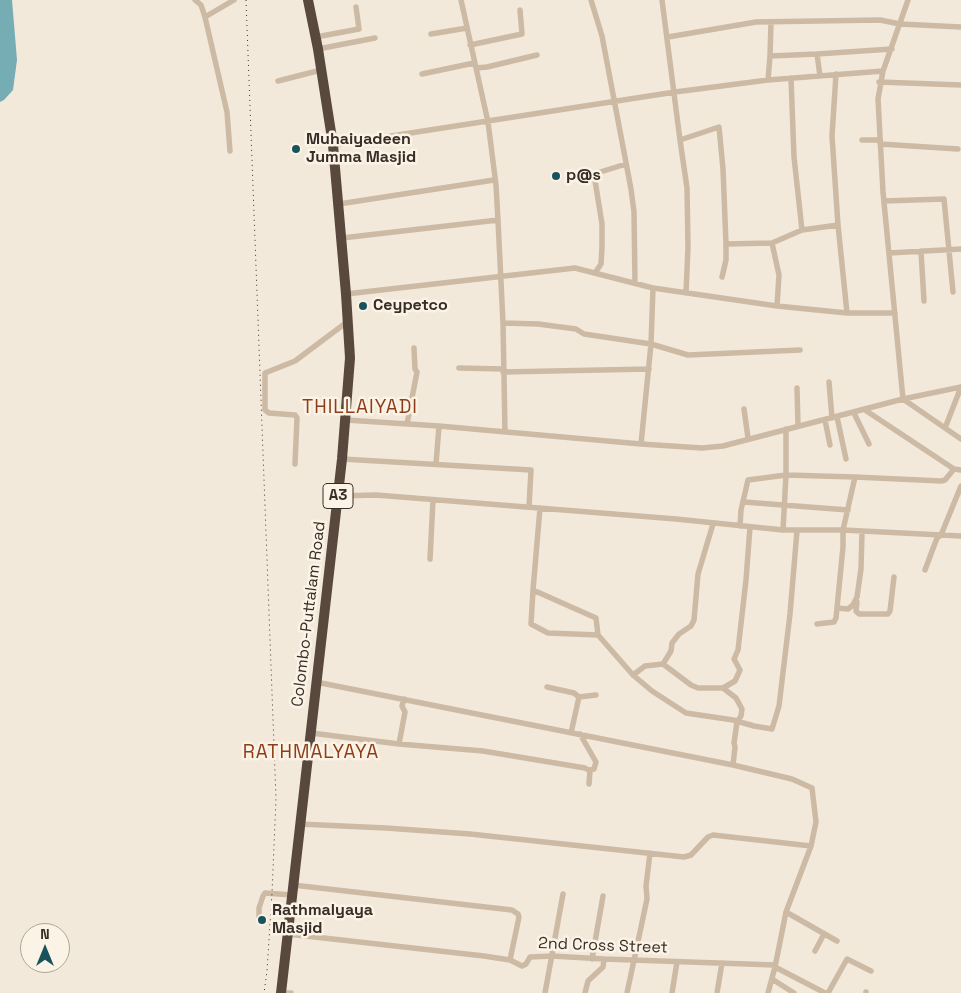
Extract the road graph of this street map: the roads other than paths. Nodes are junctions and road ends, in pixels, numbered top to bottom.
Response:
1 (195, 0) edge
2 (234, 0) edge
3 (308, 0) edge
4 (461, 0) edge
5 (592, 0) edge
6 (662, 0) edge
7 (908, 0) edge
8 (356, 7) dead end
9 (520, 10) dead end
10 (205, 18) junction
11 (771, 22) junction
12 (900, 24) junction
13 (961, 27) edge
14 (466, 28) junction
15 (432, 34) dead end
16 (668, 37) junction
17 (316, 38) junction
18 (375, 38) dead end
19 (470, 45) junction
20 (892, 48) junction
21 (318, 49) junction
22 (818, 54) junction
23 (537, 55) dead end
24 (770, 56) junction
25 (475, 65) junction
26 (322, 70) junction
27 (883, 71) junction
28 (422, 74) dead end
29 (836, 74) junction
30 (820, 76) junction
31 (791, 78) junction
32 (278, 80) dead end
33 (768, 80) junction
34 (879, 82) junction
35 (961, 85) edge
36 (675, 92) junction
37 (613, 102) junction
38 (488, 122) junction
39 (406, 134) dead end
40 (680, 140) junction
41 (862, 140) dead end
42 (880, 142) junction
43 (333, 145) junction
44 (958, 149) dead end
45 (230, 150) dead end
46 (626, 164) junction
47 (494, 180) junction
48 (884, 201) junction
49 (339, 204) junction
50 (498, 220) junction
51 (838, 225) junction
52 (802, 230) junction
53 (342, 238) junction
54 (772, 242) junction
55 (726, 244) junction
56 (961, 249) edge
57 (950, 250) junction
58 (921, 251) junction
59 (889, 253) junction
60 (595, 273) junction
61 (722, 276) dead end
62 (500, 277) junction
63 (636, 283) junction
64 (653, 288) junction
65 (953, 292) dead end
66 (686, 293) junction
67 (346, 294) junction
68 (924, 301) dead end
69 (777, 306) junction
70 (847, 312) junction
71 (895, 313) junction
72 (347, 322) junction
73 (503, 323) junction
74 (652, 344) junction
75 (414, 348) dead end
76 (800, 350) dead end
77 (460, 368) dead end
78 (649, 368) junction
79 (503, 370) junction
80 (829, 382) dead end
81 (961, 387) edge
82 (797, 388) dead end
83 (903, 399) junction
84 (744, 409) dead end
85 (865, 410) junction
86 (854, 412) junction
87 (835, 418) junction
88 (346, 420) junction
89 (825, 420) junction
90 (407, 424) junction
91 (439, 426) junction
92 (798, 426) junction
93 (945, 428) junction
94 (786, 429) junction
95 (505, 432) junction
96 (748, 438) junction
97 (961, 439) edge
98 (641, 444) junction
99 (870, 444) dead end
100 (830, 445) dead end
101 (342, 459) junction
102 (846, 459) dead end
103 (295, 464) dead end
104 (436, 464) junction
105 (954, 469) junction
106 (961, 470) edge
107 (786, 475) junction
108 (855, 477) junction
109 (961, 486) edge
110 (338, 496) junction
111 (432, 500) junction
112 (744, 502) junction
113 (784, 504) junction
114 (530, 507) junction
115 (540, 508) junction
116 (848, 510) junction
117 (713, 524) junction
118 (740, 526) junction
119 (750, 527) junction
120 (782, 530) junction
121 (797, 530) junction
122 (843, 530) junction
123 (862, 532) junction
124 (941, 535) junction
125 (961, 536) edge
126 (430, 559) dead end
127 (925, 570) dead end
128 (894, 577) dead end
129 (533, 590) junction
130 (857, 597) junction
131 (837, 608) junction
132 (818, 624) dead end
133 (598, 635) junction
134 (663, 664) junction
135 (633, 675) junction
136 (316, 682) junction
137 (547, 687) dead end
138 (724, 688) junction
139 (596, 695) dead end
140 (579, 697) junction
141 (404, 699) junction
142 (737, 722) junction
143 (311, 733) junction
144 (571, 733) junction
145 (580, 734) junction
146 (400, 744) junction
147 (733, 765) junction
148 (589, 770) junction
149 (589, 784) dead end
150 (299, 824) junction
151 (810, 846) junction
152 (650, 853) junction
153 (293, 890) junction
154 (563, 894) dead end
155 (603, 896) dead end
156 (786, 912) junction
157 (259, 917) dead end
158 (288, 934) junction
159 (824, 934) junction
160 (837, 941) dead end
161 (815, 951) dead end
162 (552, 956) junction
163 (592, 959) junction
164 (604, 959) junction
165 (510, 960) junction
166 (634, 960) junction
167 (677, 962) junction
168 (722, 963) junction
169 (775, 966) junction
170 (871, 971) dead end
171 (772, 979) junction
172 (281, 993) edge
173 (291, 993) edge
174 (545, 993) edge
175 (585, 993) edge
176 (627, 993) edge
177 (672, 993) edge
178 (717, 993) edge
179 (768, 993) edge
180 (794, 993) edge
181 (826, 993) edge

1 - 10 street
2 - 10 street
3 - 17 highway, Colombo-Puttalam Road / A3
4 - 14 street
5 - 37 street
6 - 16 street
7 - 12 street
8 - 17 street
9 - 19 street
10 - 45 street
11 - 12 street
11 - 16 street
11 - 24 street
12 - 13 street
12 - 20 street
14 - 15 street
14 - 19 street
16 - 36 street
17 - 21 highway, Colombo-Puttalam Road / A3
18 - 21 street
19 - 25 street
20 - 22 street
20 - 27 street
21 - 26 highway, Colombo-Puttalam Road / A3
22 - 24 street
22 - 30 street
23 - 25 street
24 - 33 street
25 - 28 street
25 - 38 street
26 - 32 street
26 - 43 highway, Colombo-Puttalam Road / A3
27 - 29 street
27 - 34 street
29 - 30 street
29 - 51 street
30 - 31 street
31 - 33 street
31 - 52 street
33 - 36 street
34 - 35 street
34 - 42 street
36 - 37 street
36 - 40 street
37 - 38 street
37 - 46 street
38 - 39 street
38 - 43 street
38 - 47 street
40 - 55 street
40 - 66 street
41 - 42 street
42 - 44 street
42 - 48 street
43 - 49 highway, Colombo-Puttalam Road / A3
46 - 60 street
46 - 63 street
47 - 49 street
47 - 50 street
48 - 57 street
48 - 59 street
49 - 53 highway, Colombo-Puttalam Road / A3
50 - 53 street
50 - 62 street
51 - 52 street
51 - 70 street
52 - 54 street
53 - 67 highway, Colombo-Puttalam Road / A3
54 - 55 street
54 - 69 street
55 - 61 street
56 - 57 street
57 - 58 street
57 - 65 street
58 - 59 street
58 - 68 street
59 - 71 street
60 - 62 street
60 - 63 street
62 - 67 street
62 - 73 street
63 - 64 street
64 - 66 street
64 - 74 street
66 - 69 street
67 - 72 highway, Colombo-Puttalam Road / A3
69 - 70 street
70 - 71 street
71 - 83 street
72 - 88 highway, Colombo-Puttalam Road / A3
72 - 103 street
73 - 74 street
73 - 79 street
74 - 76 street
74 - 78 street
75 - 90 street
77 - 79 street
78 - 79 street
78 - 98 street
79 - 95 street
80 - 87 street
81 - 83 street
81 - 93 street
82 - 92 street
83 - 85 street
83 - 93 street
84 - 96 street
85 - 86 street
85 - 105 street
86 - 87 street
86 - 99 street
87 - 89 street
87 - 102 street
88 - 90 street
88 - 101 highway, Colombo-Puttalam Road / A3
89 - 92 street
89 - 100 street
90 - 91 street
91 - 95 street
91 - 104 street
92 - 94 street
93 - 97 street
94 - 96 street
94 - 107 street
95 - 98 street
96 - 98 street
101 - 104 street
101 - 110 highway, Colombo-Puttalam Road / A3
104 - 114 street
105 - 106 street
105 - 108 street
107 - 108 street
107 - 112 street
107 - 113 street
108 - 116 street
109 - 124 street
110 - 111 street
110 - 136 highway, Colombo-Puttalam Road / A3
111 - 114 street
111 - 126 street
112 - 113 street
112 - 118 street
113 - 116 street
113 - 120 street
114 - 115 street
115 - 117 street
115 - 129 street
116 - 122 street
117 - 118 street
117 - 134 street
118 - 119 street
119 - 120 street
119 - 138 street
120 - 121 street
121 - 122 street
121 - 142 street
122 - 123 street
122 - 131 street
123 - 124 street
123 - 130 street
124 - 125 street
124 - 127 street
128 - 130 street
129 - 133 street
129 - 133 street
130 - 131 street
131 - 132 street
133 - 135 street
134 - 135 street
134 - 138 street
135 - 142 street
136 - 141 street
136 - 143 highway, Colombo-Puttalam Road / A3
137 - 140 street
138 - 142 street
139 - 140 street
140 - 144 street
141 - 144 street
141 - 146 street
142 - 147 street
143 - 146 street
143 - 150 highway, Colombo-Puttalam Road / A3
144 - 145 street
145 - 147 street
145 - 148 street
146 - 148 street
147 - 151 street
148 - 149 street
150 - 152 street
150 - 153 highway, Colombo-Puttalam Road / A3
151 - 152 street
151 - 156 street
152 - 166 street
153 - 157 street
153 - 158 highway, Colombo-Puttalam Road / A3
153 - 165 street
154 - 162 street
155 - 163 street
156 - 159 street
156 - 169 street
158 - 165 street, 2nd Cross Street
158 - 172 highway, Colombo-Puttalam Road / A3
159 - 160 street
159 - 161 street
162 - 163 street, 2nd Cross Street
162 - 165 street, 2nd Cross Street
162 - 174 street
163 - 164 street, 2nd Cross Street
164 - 166 street, 2nd Cross Street
164 - 175 street
166 - 167 street, 2nd Cross Street
166 - 176 street
167 - 168 street, 2nd Cross Street
167 - 177 street
168 - 169 street, 2nd Cross Street
168 - 178 street
169 - 171 street
169 - 181 street
170 - 181 street
171 - 179 street
171 - 180 street
172 - 173 street

